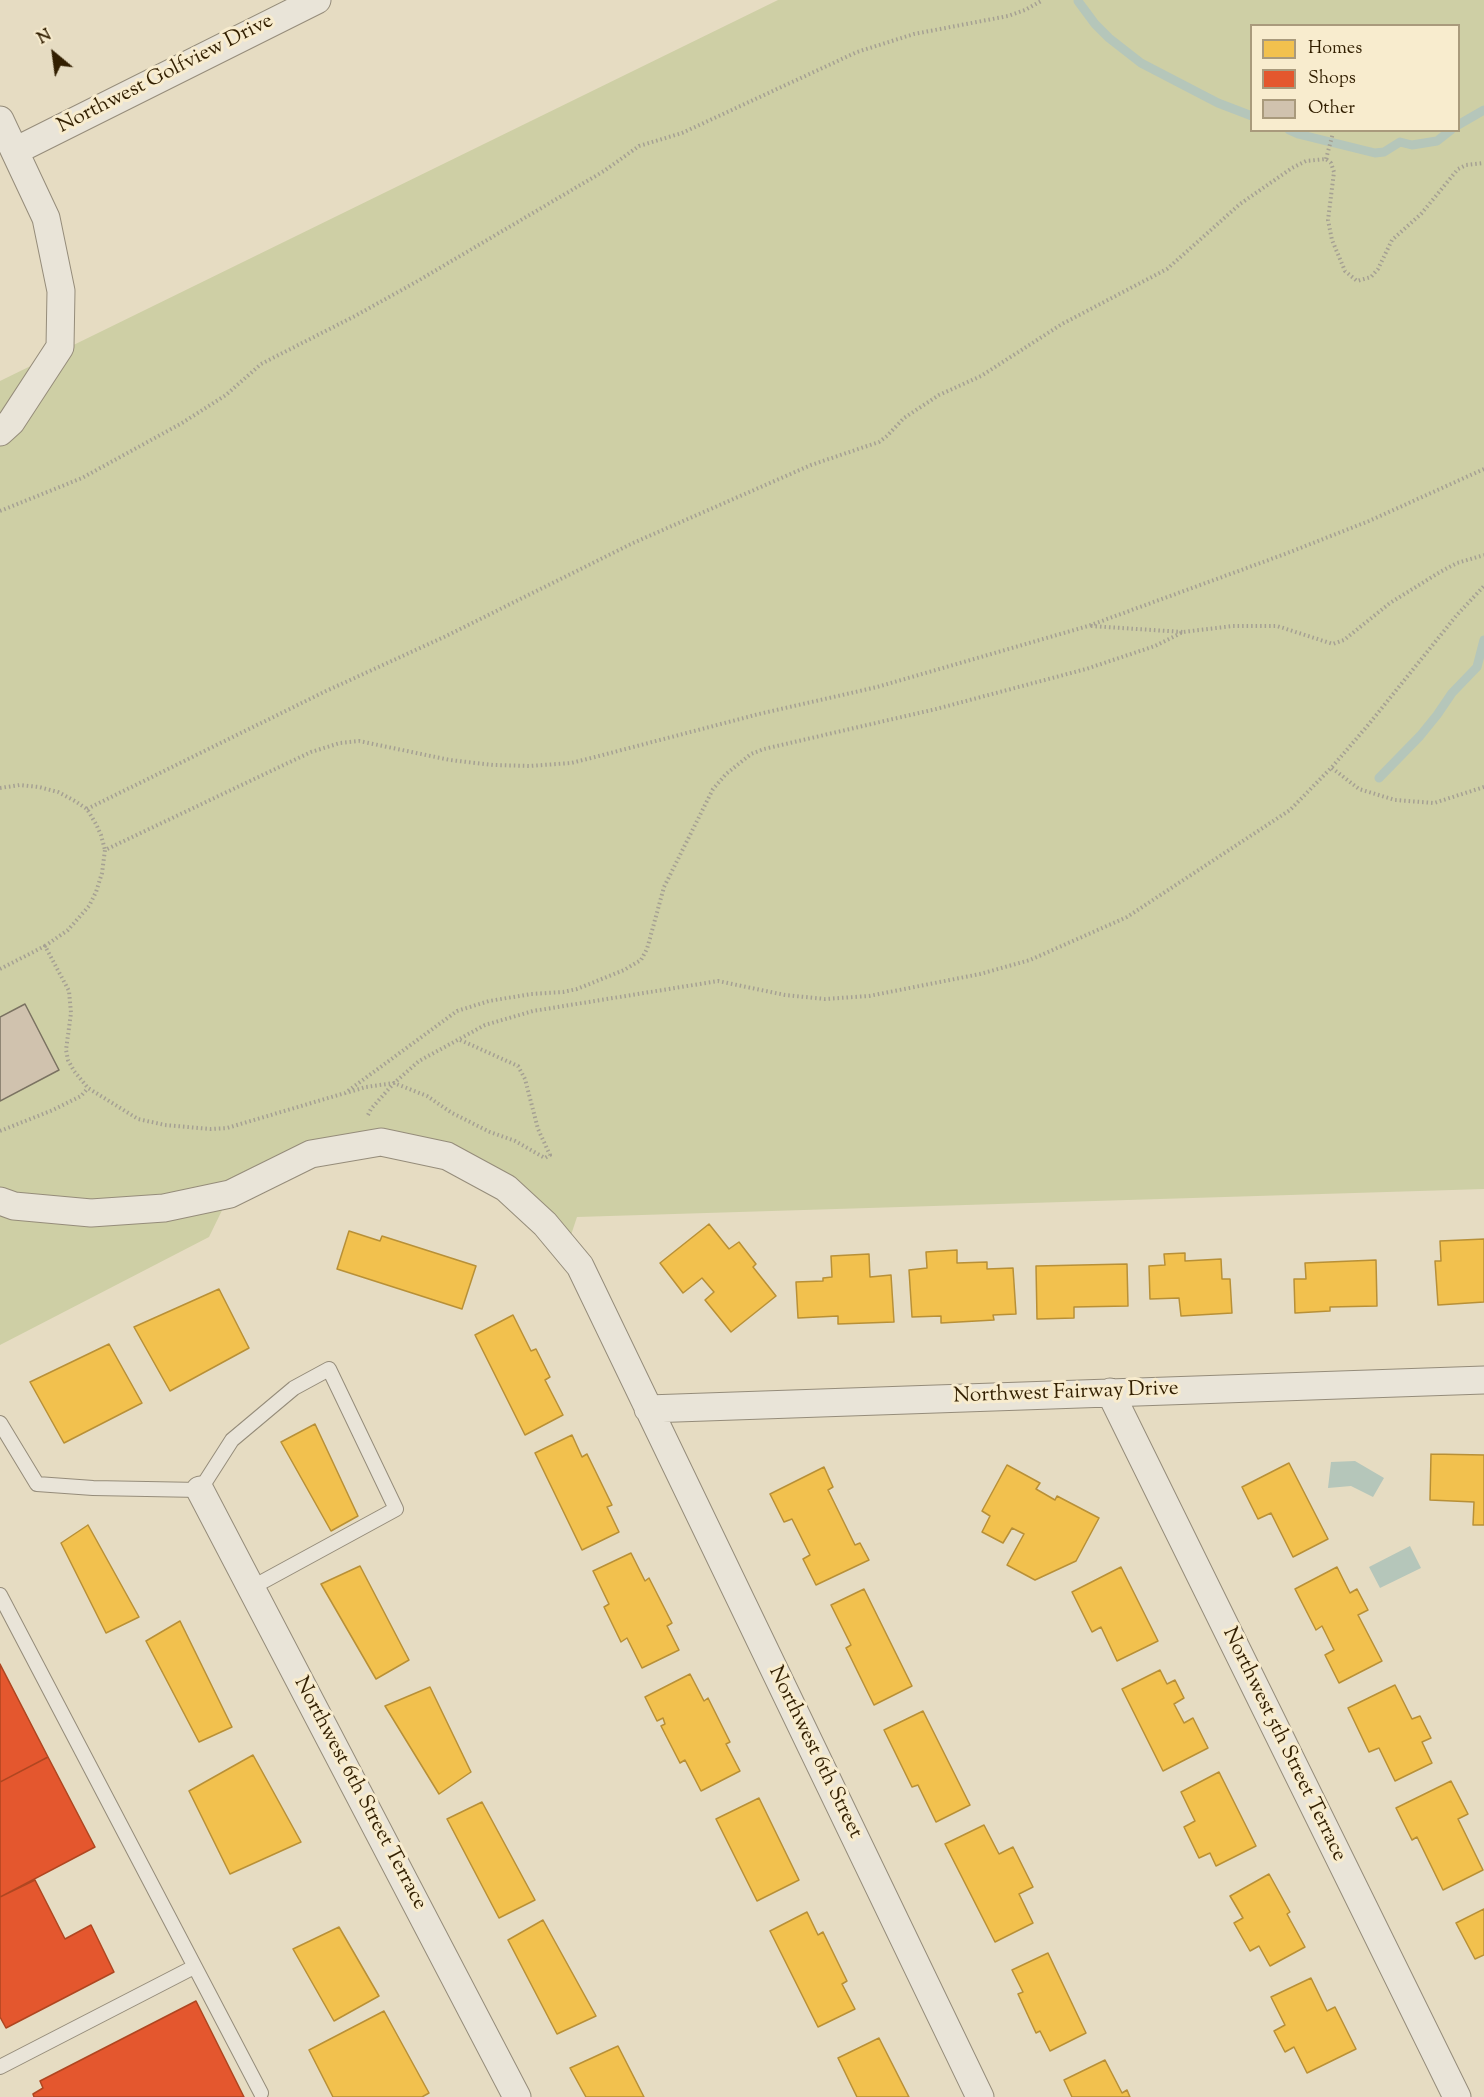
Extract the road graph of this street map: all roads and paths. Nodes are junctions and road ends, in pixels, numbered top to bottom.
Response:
1 (317, 0) edge
2 (1043, 0) edge
3 (0, 120) edge
4 (1333, 133) dead end
5 (15, 151) junction
6 (1326, 159) junction
7 (1484, 163) edge
8 (0, 432) edge
9 (1484, 469) edge
10 (0, 511) edge
11 (1484, 555) edge
12 (1484, 586) edge
13 (1088, 626) junction
14 (1184, 632) junction
15 (1332, 767) junction
16 (1484, 787) edge
17 (0, 788) edge
18 (87, 809) junction
19 (105, 850) junction
20 (45, 946) junction
21 (0, 969) edge
22 (458, 1039) junction
23 (394, 1083) junction
24 (88, 1088) junction
25 (345, 1093) junction
26 (0, 1131) edge
27 (354, 1146) junction
28 (0, 1201) edge
29 (1484, 1380) edge
30 (1110, 1392) junction
31 (648, 1409) junction
32 (0, 1423) edge
33 (200, 1490) junction
34 (251, 1588) junction
35 (0, 1595) edge
36 (194, 1967) junction
37 (0, 2067) edge
38 (261, 2093) dead end
39 (518, 2097) edge
40 (980, 2097) edge
41 (1457, 2097) edge

1 - 5 street, Northwest Golfview Drive
2 - 10 path
3 - 5 street
4 - 6 path
5 - 8 street
6 - 7 path
6 - 18 path
9 - 13 path
11 - 14 path
12 - 15 path
13 - 14 path
13 - 19 path
14 - 25 path
15 - 16 path
15 - 22 path
17 - 18 path
18 - 19 path
19 - 20 path
20 - 21 path
20 - 24 path
22 - 23 path
22 - 23 path
23 - 25 path
23 - 27 path
24 - 25 path
24 - 26 path
27 - 28 street, Northwest 6th Street
27 - 31 street, Northwest 6th Street
29 - 30 street, Northwest Fairway Drive
30 - 31 street, Northwest Fairway Drive
30 - 41 street, Northwest 5th Street Terrace
31 - 40 street, Northwest 6th Street
32 - 33 lane
33 - 34 street, Northwest 6th Street Terrace
33 - 34 lane
34 - 39 street, Northwest 6th Street Terrace
35 - 36 lane
36 - 37 lane
36 - 38 lane

